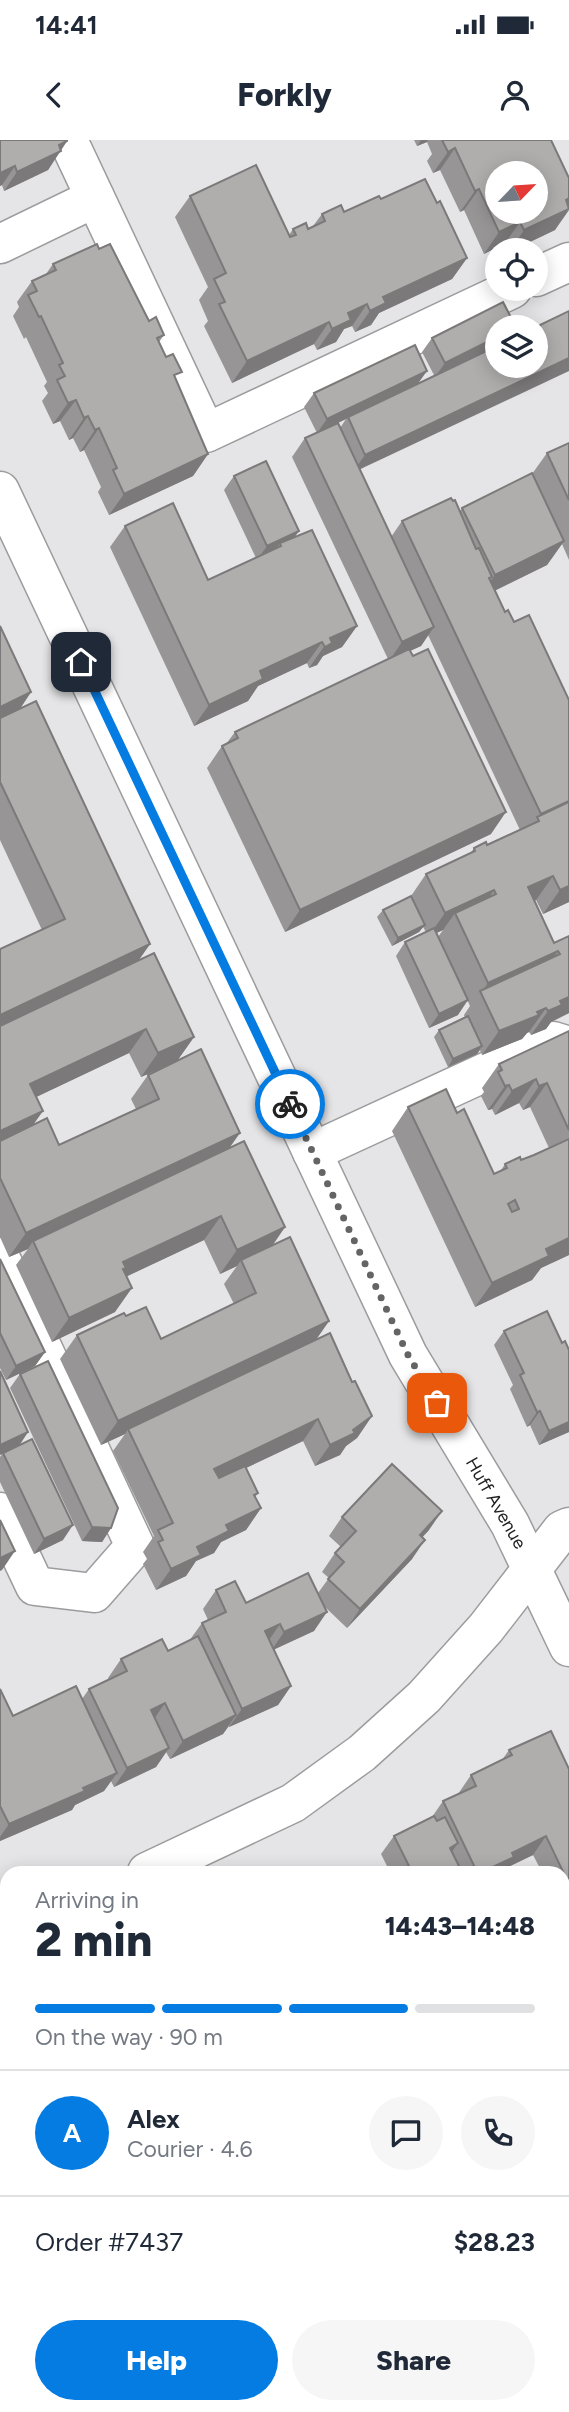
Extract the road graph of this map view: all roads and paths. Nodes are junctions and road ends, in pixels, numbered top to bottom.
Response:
1 (68, 140) edge
2 (95, 198) junction
3 (0, 244) edge
4 (569, 261) edge
5 (548, 271) edge
6 (486, 301) edge
7 (0, 491) edge
8 (569, 1046) edge
9 (312, 1152) junction
10 (0, 1257) edge
11 (0, 1512) edge
12 (569, 1528) edge
13 (531, 1569) junction
14 (569, 1647) edge
15 (160, 1866) edge

1 - 2 street
2 - 3 street
2 - 6 street
4 - 5 street
7 - 9 street, Huff Avenue
8 - 9 street
9 - 13 street, Huff Avenue
10 - 11 street
12 - 13 street
13 - 14 street, Huff Avenue
13 - 15 street

